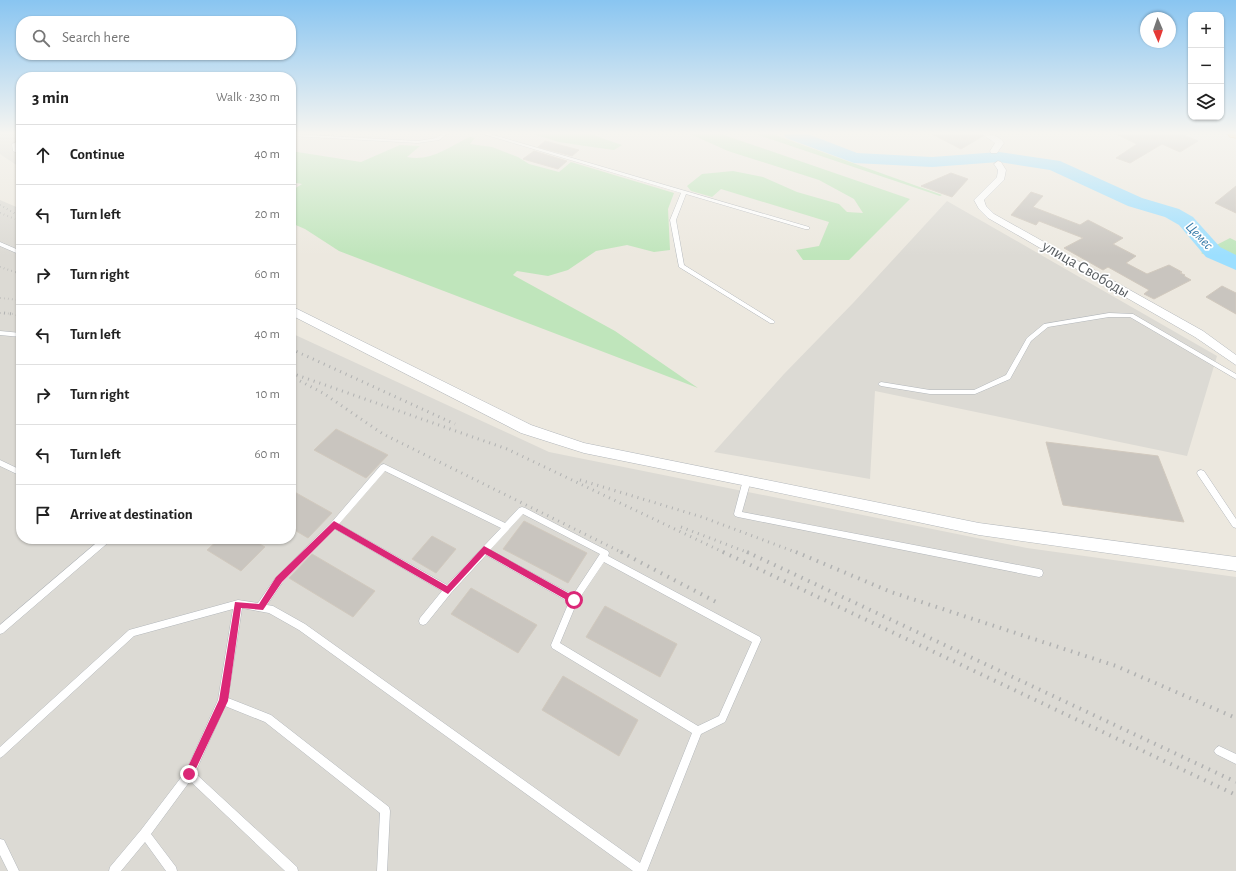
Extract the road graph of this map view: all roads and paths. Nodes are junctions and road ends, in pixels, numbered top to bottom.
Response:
1 (624, 175) edge
2 (1001, 175) edge
3 (684, 192) junction
4 (807, 228) dead end
5 (0, 244) edge
6 (16, 251) edge
7 (296, 313) edge
8 (772, 322) dead end
9 (0, 333) edge
10 (16, 335) edge
11 (1236, 361) edge
12 (1236, 377) edge
13 (881, 384) dead end
14 (0, 463) edge
15 (16, 471) edge
16 (1201, 473) dead end
17 (746, 480) junction
18 (334, 524) junction
19 (1236, 525) edge
20 (508, 527) junction
21 (101, 544) edge
22 (484, 550) junction
23 (603, 557) junction
24 (1236, 564) edge
25 (1039, 573) dead end
26 (448, 590) junction
27 (574, 600) junction
28 (238, 604) junction
29 (260, 608) junction
30 (423, 621) dead end
31 (0, 630) edge
32 (224, 701) junction
33 (698, 730) junction
34 (1219, 751) dead end
35 (0, 753) edge
36 (1236, 759) edge
37 (189, 774) junction
38 (145, 834) junction
39 (0, 844) edge
40 (14, 871) edge
41 (114, 871) edge
42 (172, 871) edge
43 (293, 871) edge
44 (382, 871) edge
45 (642, 871) edge

1 - 3 lane
2 - 11 street, улица Свободы
3 - 4 lane
3 - 8 lane
5 - 6 lane
7 - 17 street
9 - 10 lane
12 - 13 lane
14 - 15 lane
16 - 19 lane
17 - 24 street
17 - 25 lane
18 - 20 lane
18 - 26 lane
18 - 29 lane
20 - 22 lane
20 - 23 lane
21 - 31 lane
22 - 26 lane
22 - 27 lane
23 - 27 lane
23 - 33 lane
26 - 30 lane
27 - 33 lane
28 - 29 lane
28 - 32 lane
28 - 35 lane
29 - 45 lane
32 - 37 lane
32 - 44 lane
33 - 45 lane
34 - 36 lane
37 - 38 lane
37 - 43 lane
38 - 41 lane
38 - 42 lane
39 - 40 lane

